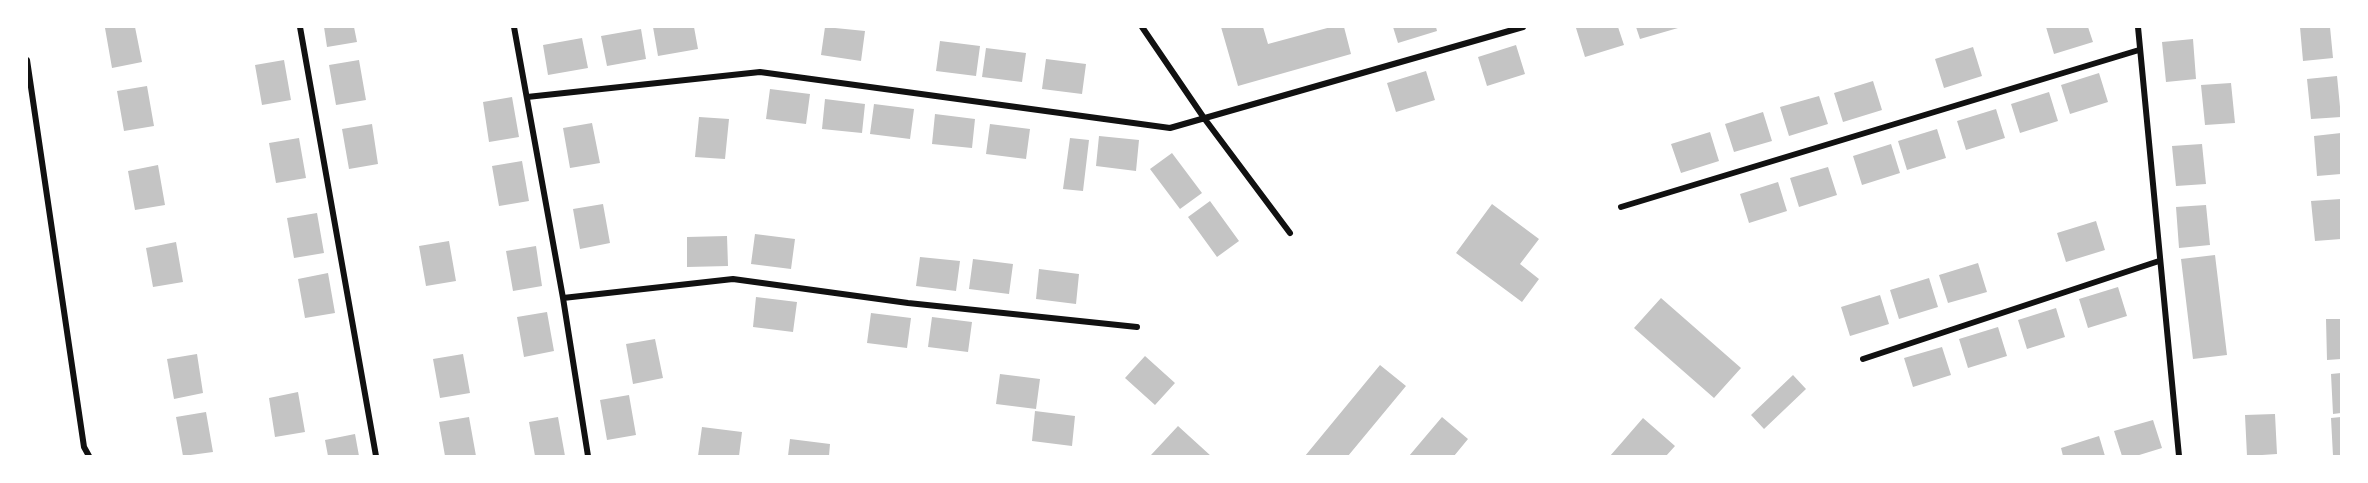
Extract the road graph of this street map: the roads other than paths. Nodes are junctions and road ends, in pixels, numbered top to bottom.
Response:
1 (300, 27) edge
2 (514, 27) edge
3 (1142, 27) edge
4 (1523, 27) edge
5 (2138, 27) edge
6 (2139, 50) junction
7 (27, 60) edge
8 (527, 97) junction
9 (1204, 118) junction
10 (1621, 207) dead end
11 (1290, 233) dead end
12 (2159, 261) junction
13 (563, 298) junction
14 (1137, 327) dead end
15 (1863, 359) dead end
16 (89, 456) edge
17 (376, 456) edge
18 (588, 456) edge
19 (2179, 456) edge

1 - 17 street
2 - 8 street
3 - 9 street
4 - 9 street
5 - 6 street
6 - 10 street
6 - 12 street
7 - 16 street
8 - 9 street
8 - 13 street
9 - 11 street
12 - 15 street
12 - 19 street
13 - 14 street
13 - 18 street

